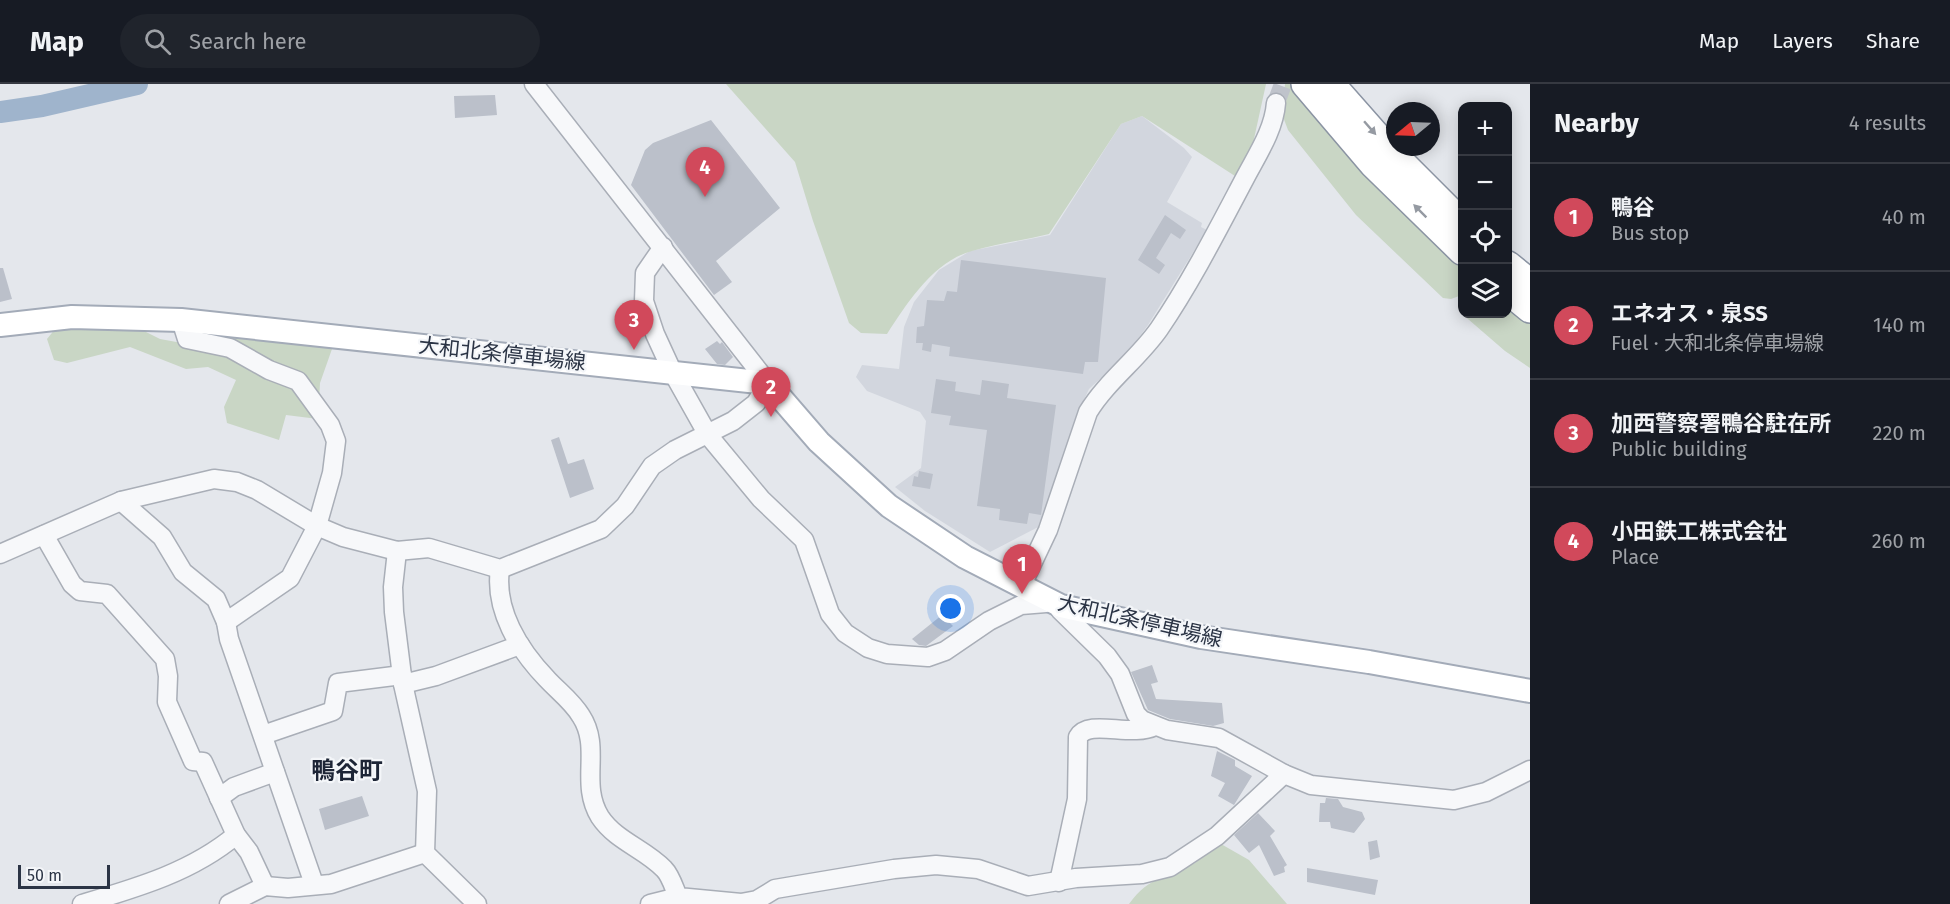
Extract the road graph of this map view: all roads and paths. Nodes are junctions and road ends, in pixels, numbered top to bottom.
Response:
1 (534, 84) edge
2 (1305, 84) edge
3 (1331, 84) edge
4 (1276, 104) tunnel mouth
5 (1458, 220) edge
6 (663, 247) junction
7 (1458, 247) edge
8 (1512, 268) edge
9 (1530, 283) edge
10 (1512, 294) edge
11 (1530, 309) edge
12 (181, 320) junction
13 (0, 325) edge
14 (672, 371) junction
15 (768, 383) junction
16 (708, 435) junction
17 (121, 501) junction
18 (317, 526) junction
19 (44, 535) junction
20 (398, 551) junction
21 (0, 554) edge
22 (500, 569) junction
23 (1021, 587) junction
24 (1055, 603) junction
25 (226, 622) junction
26 (520, 645) junction
27 (402, 680) junction
28 (1530, 690) edge
29 (1155, 726) junction
30 (262, 735) junction
31 (1530, 770) edge
32 (275, 772) junction
33 (1284, 774) junction
34 (219, 798) junction
35 (236, 835) junction
36 (425, 853) junction
37 (1059, 882) junction
38 (314, 884) junction
39 (265, 886) junction
40 (678, 897) junction
41 (82, 904) edge
42 (229, 904) edge
43 (477, 904) edge
44 (650, 904) edge

1 - 6 street
7 -> 2 highway
3 -> 5 highway
4 - 23 street
6 - 14 street
6 - 15 street
8 - 9 highway
10 - 11 highway
12 - 13 main road, 大和北条停車場線
12 - 14 main road, 大和北条停車場線
12 - 18 street
14 - 15 main road, 大和北条停車場線
14 - 16 street
15 - 16 street
15 - 23 main road, 大和北条停車場線
16 - 22 street
16 - 24 street
17 - 18 street
17 - 19 street
17 - 25 street
18 - 20 street
18 - 25 street
19 - 21 street
19 - 34 street
20 - 22 street
20 - 27 street
22 - 26 street
23 - 24 main road, 大和北条停車場線
24 - 28 main road, 大和北条停車場線
24 - 29 street
25 - 30 street
26 - 27 street
26 - 40 street
27 - 30 street
27 - 36 street
29 - 33 street
29 - 37 street
30 - 32 street
31 - 33 street
32 - 34 street
32 - 38 street
33 - 37 street
34 - 35 street
35 - 39 street
35 - 41 street
36 - 38 street
36 - 43 street
37 - 40 street
38 - 39 street
39 - 42 street
40 - 44 street

